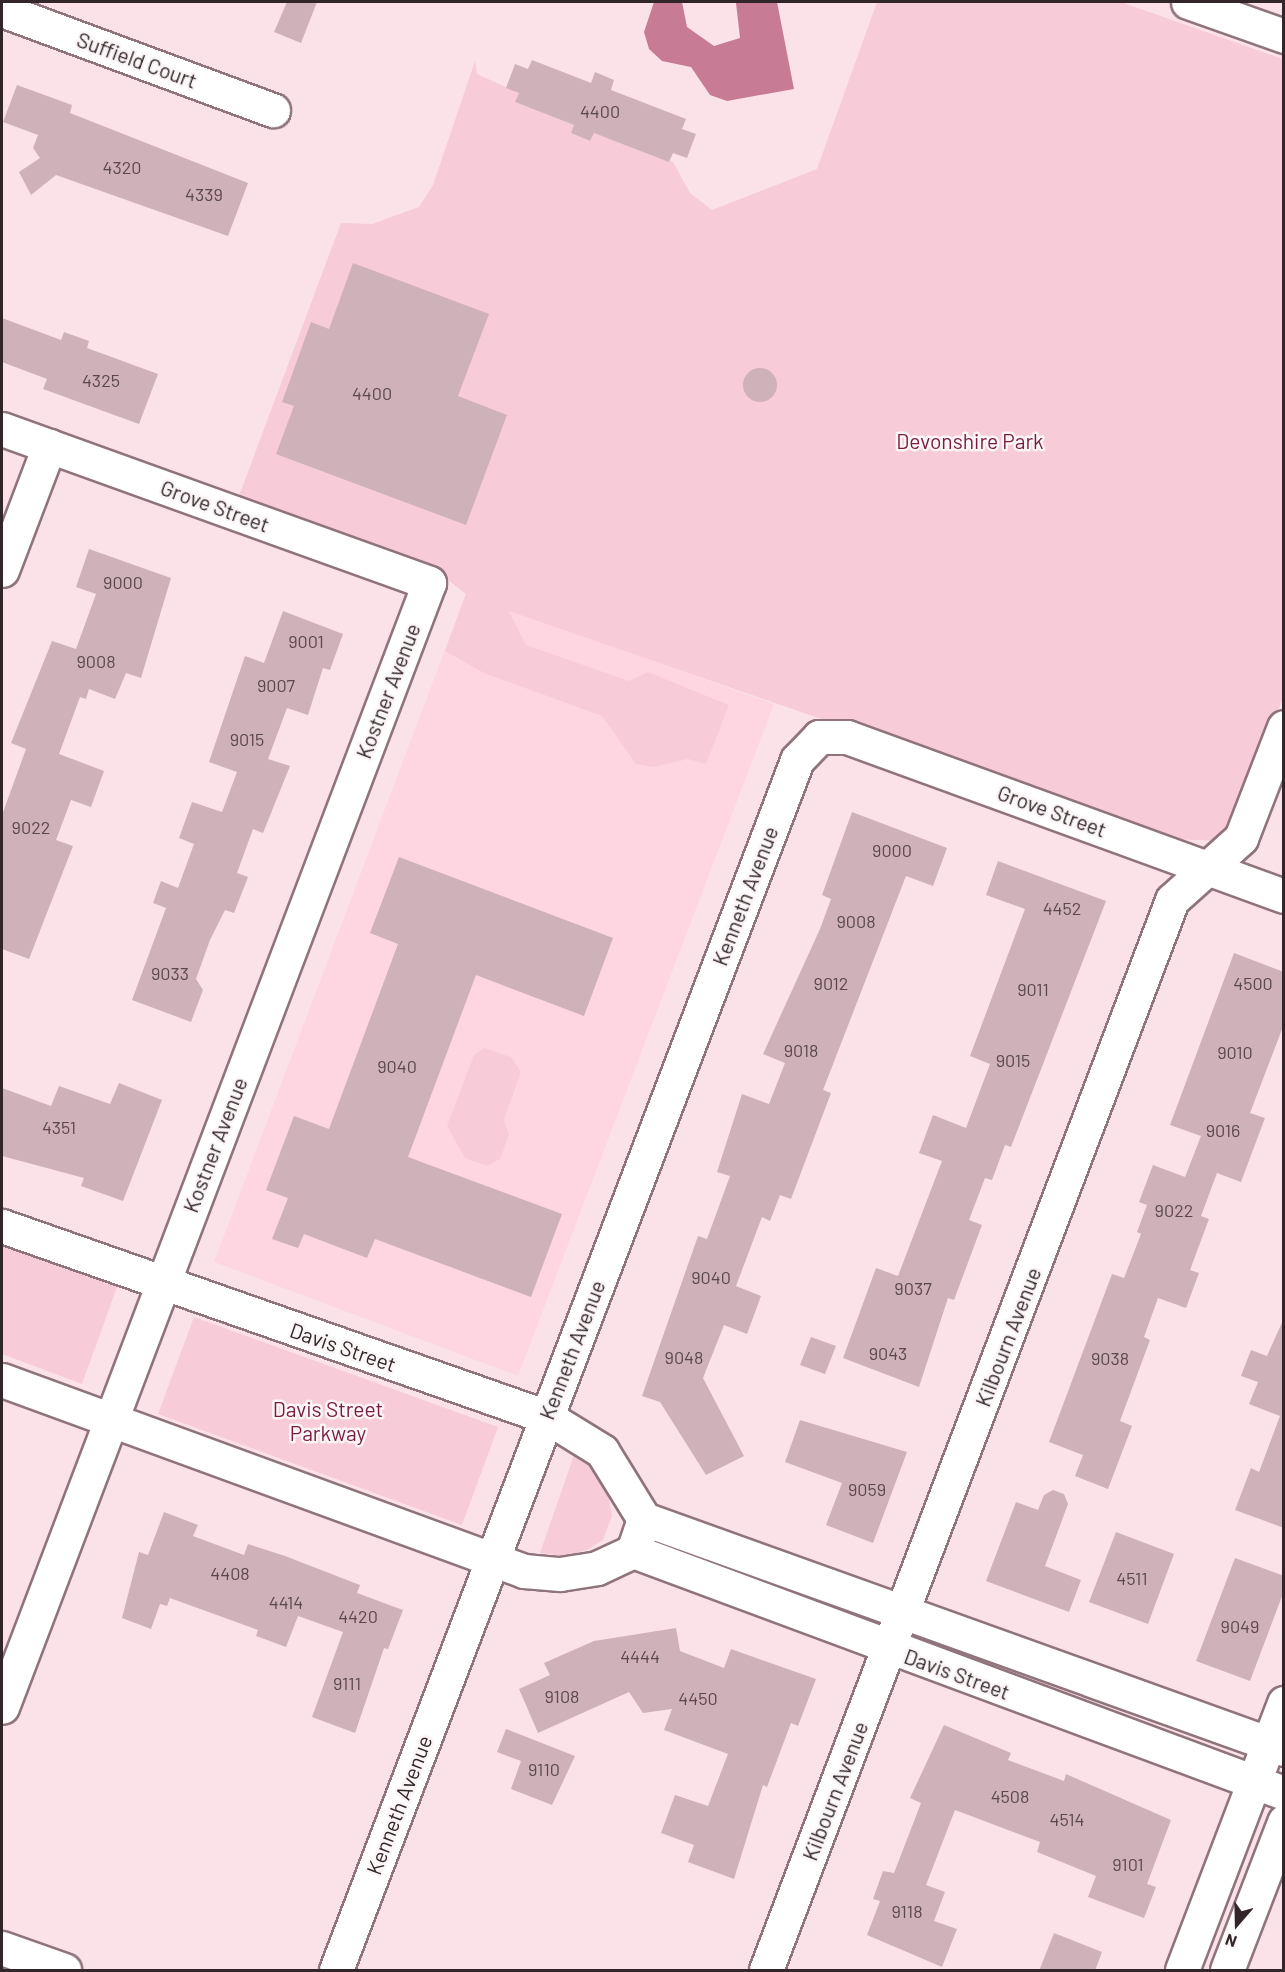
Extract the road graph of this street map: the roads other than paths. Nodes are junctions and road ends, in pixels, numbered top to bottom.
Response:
1 (1188, 2) edge
2 (2, 10) edge
3 (1284, 36) edge
4 (273, 110) dead end
5 (2, 429) edge
6 (49, 446) junction
7 (2, 570) edge
8 (429, 583) joint
9 (1284, 727) edge
10 (819, 737) joint
11 (1207, 868) junction
12 (1284, 896) edge
13 (2, 1226) edge
14 (162, 1285) junction
15 (2, 1380) edge
16 (547, 1417) junction
17 (111, 1420) junction
18 (644, 1519) junction
19 (633, 1551) junction
20 (493, 1559) junction
21 (903, 1614) junction
22 (890, 1649) junction
23 (1284, 1703) edge
24 (2, 1707) edge
25 (1276, 1746) edge
26 (1253, 1783) junction
27 (1284, 1793) edge
28 (1284, 1822) edge
29 (2, 1948) edge
30 (64, 1971) edge
31 (336, 1971) edge
32 (766, 1971) edge
33 (1182, 1971) edge
34 (1227, 1971) edge

1 - 3 street
2 - 4 street, Suffield Court
5 - 6 street, Grove Street
6 - 7 street
6 - 8 street, Grove Street
8 - 14 street, Kostner Avenue
9 - 11 street, Kilbourn Avenue
10 - 11 street, Grove Street
10 - 16 street, Kenneth Avenue
11 - 12 street, Grove Street
11 - 21 street, Kilbourn Avenue
13 - 14 street, Davis Street
14 - 16 street, Davis Street
14 - 17 street, Kostner Avenue
15 - 17 street
16 - 18 street, Davis Street
16 - 20 street, Kenneth Avenue
17 - 20 street
17 - 24 street, Kostner Avenue
18 - 19 street
18 - 21 street, Davis Street
19 - 20 street
19 - 22 street, Davis Street
20 - 31 street, Kenneth Avenue
21 - 22 street, Kilbourn Avenue
21 - 25 street, Davis Street
22 - 26 street, Davis Street
22 - 32 street, Kilbourn Avenue
23 - 25 street
25 - 26 street
26 - 27 street, Davis Street
26 - 33 street
28 - 34 street
29 - 30 street

